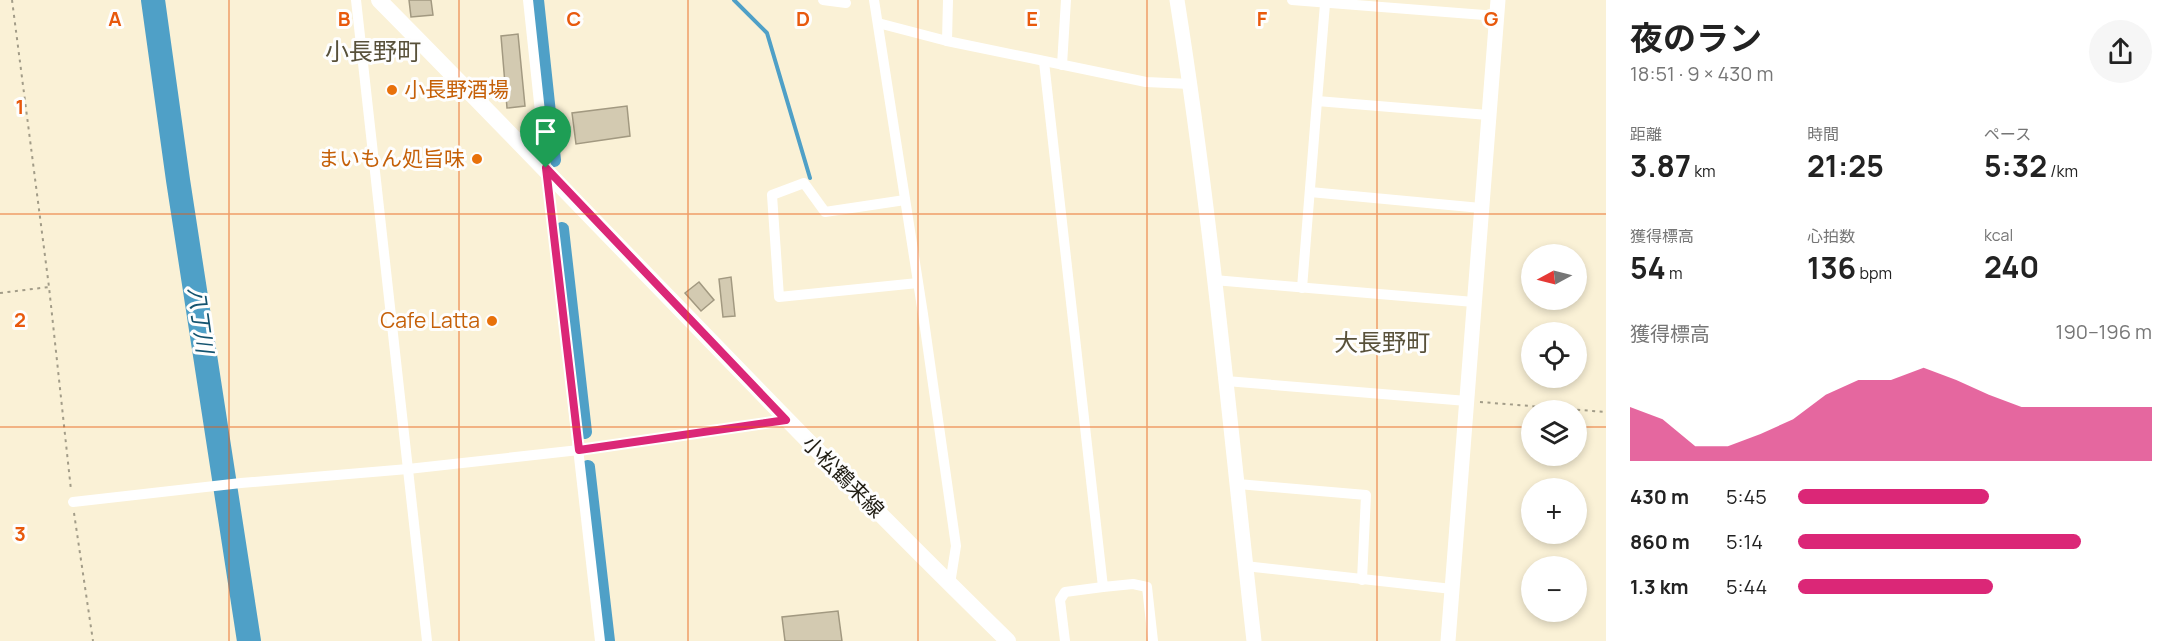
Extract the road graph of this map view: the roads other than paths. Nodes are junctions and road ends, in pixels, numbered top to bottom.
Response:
1 (356, 0) edge
2 (380, 0) edge
3 (528, 0) edge
4 (823, 0) edge
5 (874, 0) edge
6 (948, 0) edge
7 (1066, 0) edge
8 (1177, 0) edge
9 (1293, 0) edge
10 (1498, 0) edge
11 (846, 3) dead end
12 (1374, 3) edge
13 (1325, 4) junction
14 (1497, 16) junction
15 (878, 23) junction
16 (946, 41) junction
17 (1044, 62) junction
18 (1062, 65) junction
19 (1190, 84) junction
20 (1317, 101) junction
21 (1488, 115) junction
22 (546, 168) junction
23 (1310, 192) junction
24 (905, 200) junction
25 (1481, 208) junction
26 (1214, 280) junction
27 (918, 283) junction
28 (1302, 288) junction
29 (1474, 302) junction
30 (1226, 381) junction
31 (1467, 400) junction
32 (786, 420) junction
33 (579, 450) junction
34 (408, 469) junction
35 (1238, 484) junction
36 (73, 502) road end
37 (1245, 566) junction
38 (1362, 580) junction
39 (950, 584) junction
40 (1103, 587) junction
41 (1452, 589) junction
42 (427, 641) edge
43 (600, 641) edge
44 (1008, 641) edge
45 (1065, 641) edge
46 (1153, 641) edge
47 (1254, 641) edge
48 (1448, 641) edge

1 - 34 street
2 - 22 main road, 小松鶴来線
3 - 22 street
4 - 11 street
5 - 15 street
6 - 16 street
7 - 18 street
8 - 19 street
9 - 13 street
10 - 14 street
12 - 13 street
12 - 14 street
13 - 20 street
14 - 21 street
15 - 16 street
15 - 24 street
16 - 17 street
17 - 18 street
17 - 40 street
18 - 19 street
19 - 26 street
20 - 21 street
20 - 23 street
21 - 25 street
22 - 32 main road, 小松鶴来線
22 - 33 street
23 - 25 street
23 - 28 street
24 - 27 street
24 - 27 street
25 - 29 street
26 - 28 street
26 - 30 street
27 - 39 street
28 - 29 street
29 - 31 street
30 - 31 street
30 - 35 street
31 - 41 street
32 - 33 street
32 - 39 main road, 小松鶴来線
33 - 34 street
33 - 43 street
34 - 36 street
34 - 42 street
35 - 37 street
35 - 38 street
37 - 38 street
37 - 47 street
38 - 41 street
39 - 44 main road, 小松鶴来線
40 - 45 street
40 - 46 street
41 - 48 street

